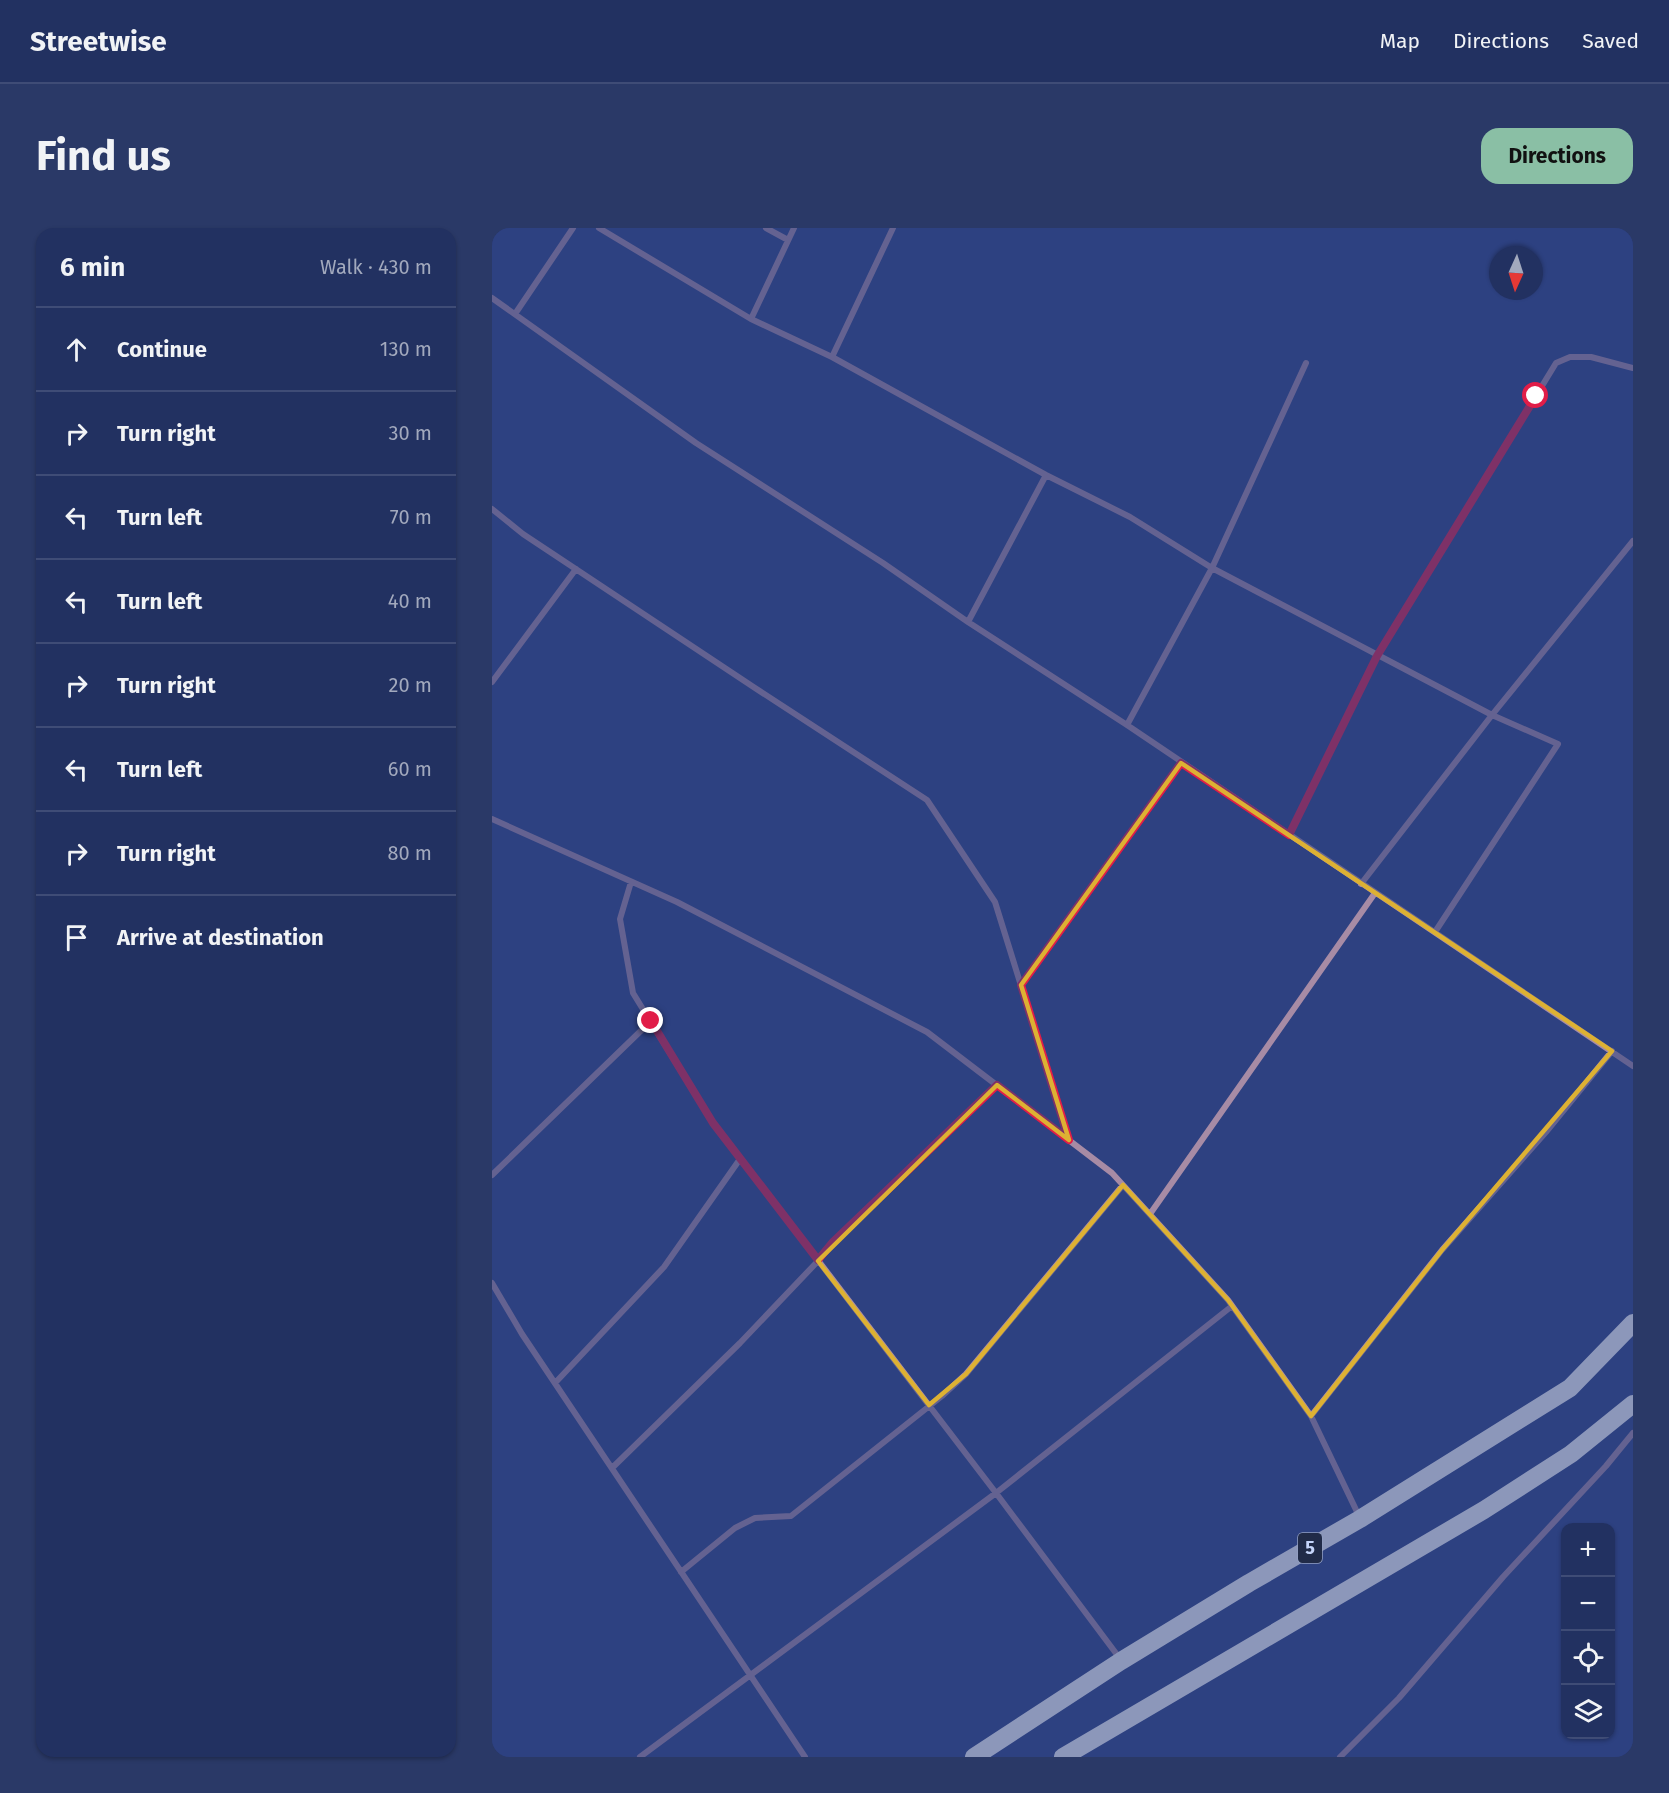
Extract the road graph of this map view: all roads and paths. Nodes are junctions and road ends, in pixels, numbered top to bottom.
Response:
1 (573, 228) edge
2 (600, 228) edge
3 (766, 228) edge
4 (794, 228) edge
5 (893, 228) edge
6 (788, 240) junction
7 (493, 300) edge
8 (515, 314) junction
9 (751, 319) junction
10 (832, 357) junction
11 (1306, 363) dead end
12 (1633, 368) edge
13 (1046, 475) junction
14 (492, 509) edge
15 (1633, 541) edge
16 (1212, 568) junction
17 (576, 569) junction
18 (968, 622) junction
19 (1377, 656) junction
20 (492, 682) edge
21 (1492, 715) junction
22 (1127, 725) junction
23 (1181, 763) junction
24 (492, 819) edge
25 (1289, 835) junction
26 (631, 882) junction
27 (1361, 884) junction
28 (1375, 893) junction
29 (1435, 932) junction
30 (1021, 985) junction
31 (651, 1021) junction
32 (1612, 1052) junction
33 (1633, 1066) edge
34 (997, 1085) junction
35 (1069, 1140) junction
36 (740, 1159) junction
37 (492, 1175) edge
38 (1124, 1185) junction
39 (1150, 1214) junction
40 (818, 1260) junction
41 (492, 1283) edge
42 (1232, 1306) junction
43 (1633, 1323) edge
44 (555, 1383) junction
45 (1633, 1404) edge
46 (929, 1405) junction
47 (1311, 1416) junction
48 (1633, 1433) edge
49 (612, 1468) junction
50 (996, 1493) junction
51 (1360, 1519) junction
52 (681, 1572) junction
53 (1121, 1660) junction
54 (750, 1675) junction
55 (640, 1757) edge
56 (805, 1757) edge
57 (974, 1757) edge
58 (1064, 1757) edge
59 (1340, 1757) edge

1 - 8 street
2 - 9 street
3 - 6 street
4 - 6 street
5 - 10 street
6 - 9 street
7 - 8 street
8 - 18 street
9 - 10 street
10 - 13 street
11 - 16 street
12 - 19 street
13 - 16 street
13 - 18 street
14 - 17 street
15 - 21 street
16 - 19 street
16 - 22 street
17 - 20 street
17 - 30 street
18 - 22 street
19 - 21 street
19 - 25 street
21 - 27 street
21 - 29 street
22 - 23 street
23 - 25 street
23 - 30 street
24 - 26 street
25 - 27 street
26 - 31 street
26 - 34 street
27 - 28 street
28 - 29 street
28 - 39 street
29 - 32 street
30 - 35 street
31 - 36 street
31 - 37 street
32 - 33 street
32 - 47 street
34 - 35 street
34 - 40 street
35 - 38 street
36 - 40 street
36 - 44 street
38 - 39 street
38 - 46 street
39 - 42 street
40 - 46 street
40 - 49 street
41 - 44 street
42 - 47 street
42 - 50 street
43 - 51 highway, 5
44 - 49 street
45 - 58 highway
46 - 50 street
46 - 52 street
47 - 51 street
48 - 59 street
49 - 52 street
50 - 53 street
50 - 54 street
51 - 53 highway, 5
52 - 54 street
53 - 57 highway, 5
54 - 55 street
54 - 56 street

